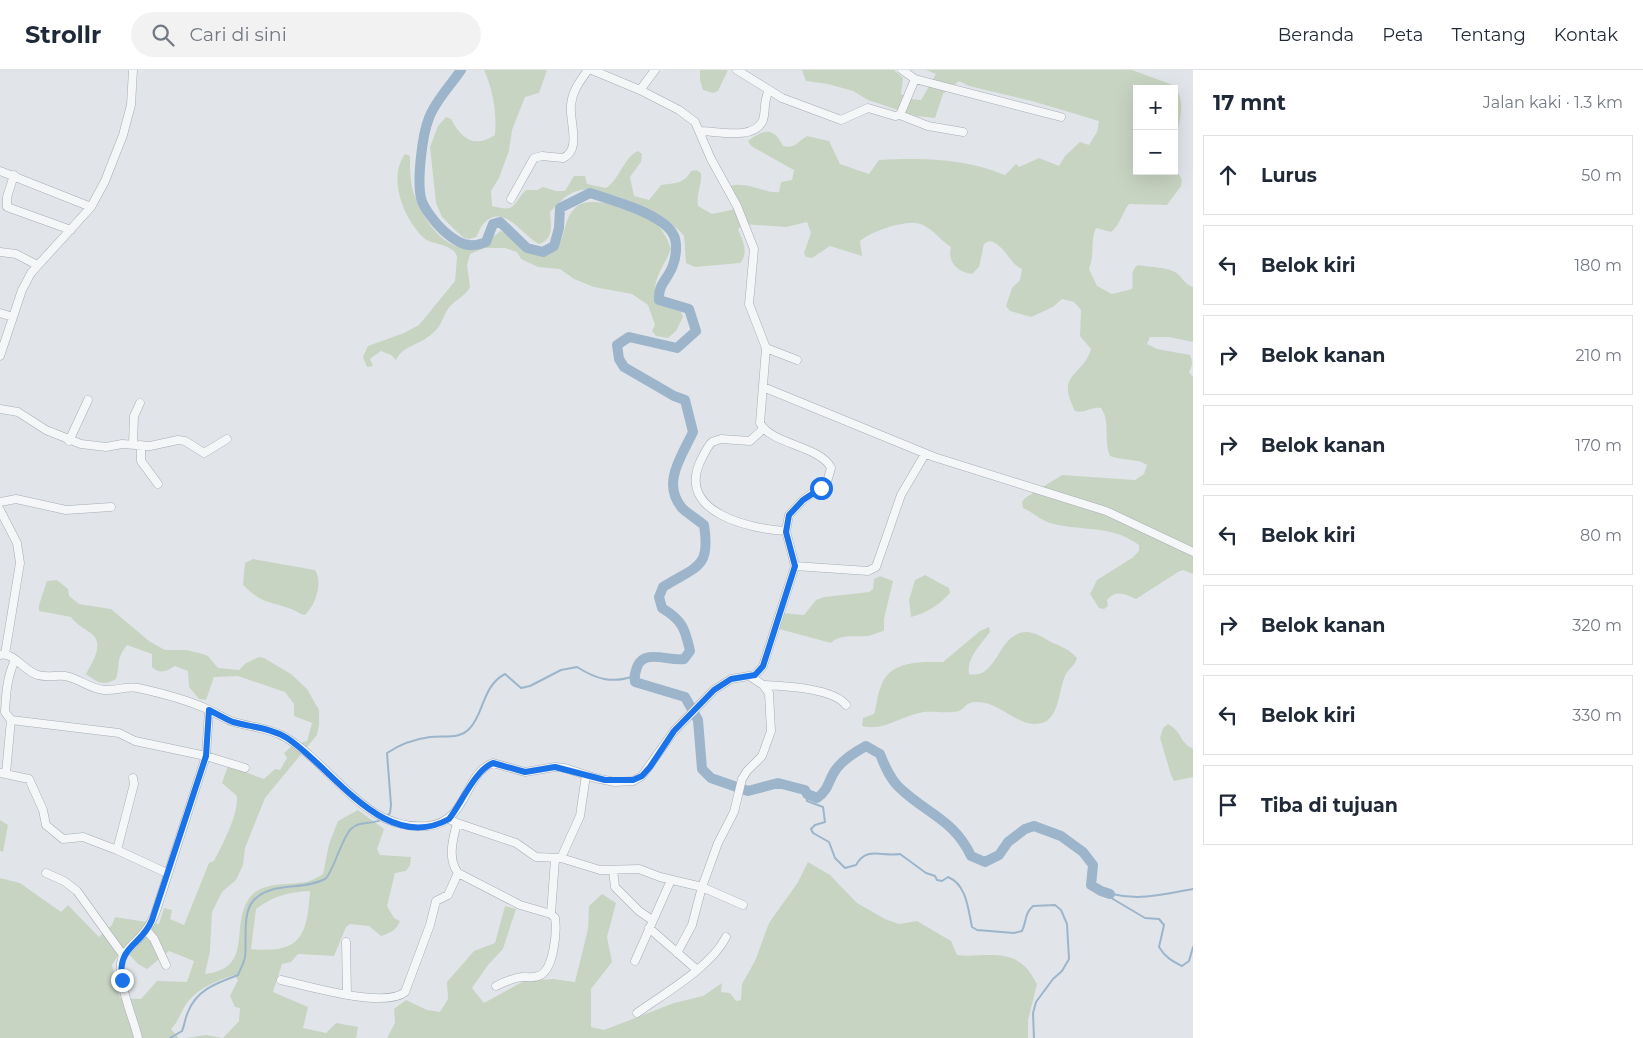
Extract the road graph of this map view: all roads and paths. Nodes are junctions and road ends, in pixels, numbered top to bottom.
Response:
1 (134, 70) edge
2 (588, 70) edge
3 (592, 70) edge
4 (655, 70) edge
5 (902, 70) edge
6 (740, 71) edge
7 (915, 79) junction
8 (640, 90) junction
9 (769, 90) junction
10 (900, 114) junction
11 (1060, 117) dead end
12 (700, 131) junction
13 (963, 132) dead end
14 (0, 171) edge
15 (14, 175) junction
16 (511, 199) dead end
17 (91, 207) junction
18 (70, 230) junction
19 (0, 252) edge
20 (37, 264) junction
21 (0, 313) edge
22 (13, 317) junction
23 (766, 348) junction
24 (0, 356) edge
25 (797, 360) dead end
26 (763, 387) junction
27 (88, 400) dead end
28 (140, 403) dead end
29 (0, 409) edge
30 (763, 428) junction
31 (227, 439) dead end
32 (69, 441) junction
33 (137, 445) junction
34 (925, 454) junction
35 (158, 484) dead end
36 (0, 502) edge
37 (111, 507) dead end
38 (0, 510) edge
39 (786, 532) junction
40 (1193, 552) edge
41 (795, 566) junction
42 (2, 655) edge
43 (15, 660) junction
44 (751, 677) junction
45 (763, 685) junction
46 (846, 706) dead end
47 (209, 710) junction
48 (12, 720) junction
49 (206, 756) junction
50 (245, 768) dead end
51 (3, 773) edge
52 (586, 775) junction
53 (133, 778) dead end
54 (449, 819) junction
55 (457, 823) junction
56 (117, 850) junction
57 (558, 859) junction
58 (613, 870) junction
59 (46, 873) dead end
60 (167, 873) junction
61 (458, 873) junction
62 (671, 880) junction
63 (702, 887) junction
64 (743, 905) dead end
65 (551, 914) junction
66 (652, 920) junction
67 (649, 928) junction
68 (147, 931) junction
69 (726, 937) dead end
70 (346, 942) dead end
71 (677, 953) junction
72 (123, 954) junction
73 (635, 961) dead end
74 (166, 965) dead end
75 (696, 969) junction
76 (281, 980) dead end
77 (496, 986) dead end
78 (347, 995) junction
79 (637, 1014) dead end
80 (138, 1038) edge

1 - 17 street
2 - 16 street
3 - 8 street
4 - 8 street
5 - 7 street
6 - 9 street
7 - 10 street
7 - 11 street
8 - 12 street
9 - 10 street
9 - 12 street
10 - 13 street
12 - 23 street
14 - 15 street
15 - 17 street
15 - 18 street
17 - 18 street
18 - 20 street
19 - 20 street
20 - 22 street
21 - 22 street
22 - 24 street
23 - 25 street
23 - 26 street
26 - 30 street
26 - 34 street
27 - 32 street
28 - 33 street
29 - 32 street
30 - 39 street
30 - 39 street
31 - 33 street
32 - 33 street
33 - 35 street
34 - 40 street
34 - 41 street
36 - 37 street
38 - 42 street
39 - 41 street
41 - 44 street
42 - 43 street
43 - 47 street
43 - 48 street
44 - 45 street
44 - 52 street
45 - 46 street
45 - 63 street
47 - 49 street
47 - 54 street
48 - 49 street
48 - 51 street
49 - 50 street
49 - 60 street
51 - 56 street
52 - 54 street
52 - 57 street
53 - 56 street
54 - 55 street
55 - 57 street
55 - 61 street
56 - 60 street
57 - 58 street
57 - 65 street
58 - 62 street
58 - 66 street
59 - 72 street
60 - 68 street
61 - 65 street
61 - 78 street
62 - 63 street
62 - 66 street
63 - 64 street
63 - 71 street
65 - 77 street
66 - 67 street
67 - 71 street
67 - 73 street
68 - 72 street
68 - 74 street
69 - 75 street
70 - 78 street
71 - 75 street
72 - 80 street
75 - 79 street
76 - 78 street

